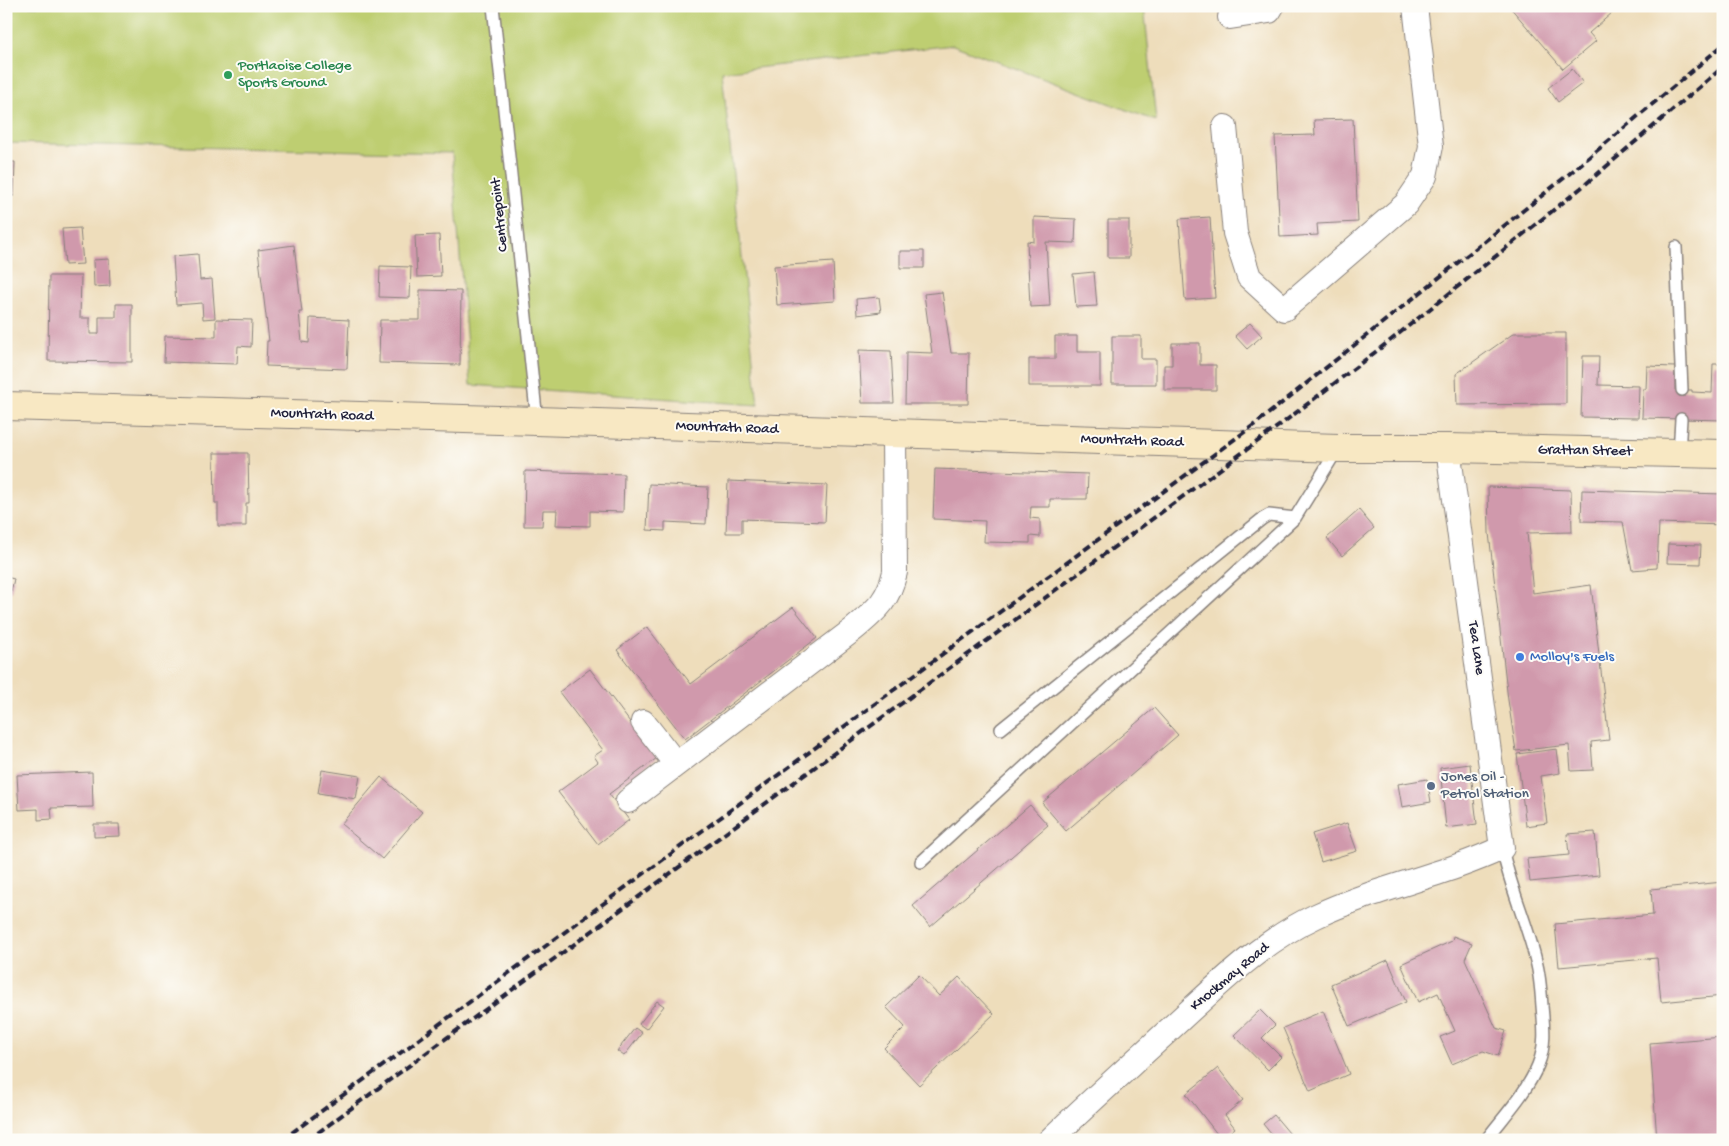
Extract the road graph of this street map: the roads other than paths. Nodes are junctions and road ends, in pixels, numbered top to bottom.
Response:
1 (494, 6) edge
2 (1272, 6) edge
3 (1415, 6) edge
4 (1230, 17) dead end
5 (1225, 127) dead end
6 (1676, 247) dead end
7 (1682, 390) dead end
8 (6, 406) edge
9 (1681, 419) dead end
10 (536, 421) junction
11 (894, 433) junction
12 (1338, 448) junction
13 (1448, 448) junction
14 (1679, 453) junction
15 (1723, 454) edge
16 (1296, 518) junction
17 (642, 722) dead end
18 (1001, 729) dead end
19 (676, 764) junction
20 (628, 801) dead end
21 (1502, 848) junction
22 (921, 862) dead end
23 (1050, 1140) edge
24 (1486, 1140) edge

1 - 10 lane, Centrepoint
2 - 4 street
3 - 5 street
6 - 7 lane
8 - 10 main road, Mountrath Road
9 - 14 lane
10 - 11 main road, Mountrath Road
11 - 12 main road, Mountrath Road
11 - 19 street
12 - 13 main road, Mountrath Road
12 - 16 lane
13 - 14 main road, Grattan Street
13 - 21 street, Tea Lane
14 - 15 main road, Grattan Street
16 - 18 lane
16 - 22 lane
17 - 19 street
19 - 20 street
21 - 23 street, Knockmay Road
21 - 24 lane

